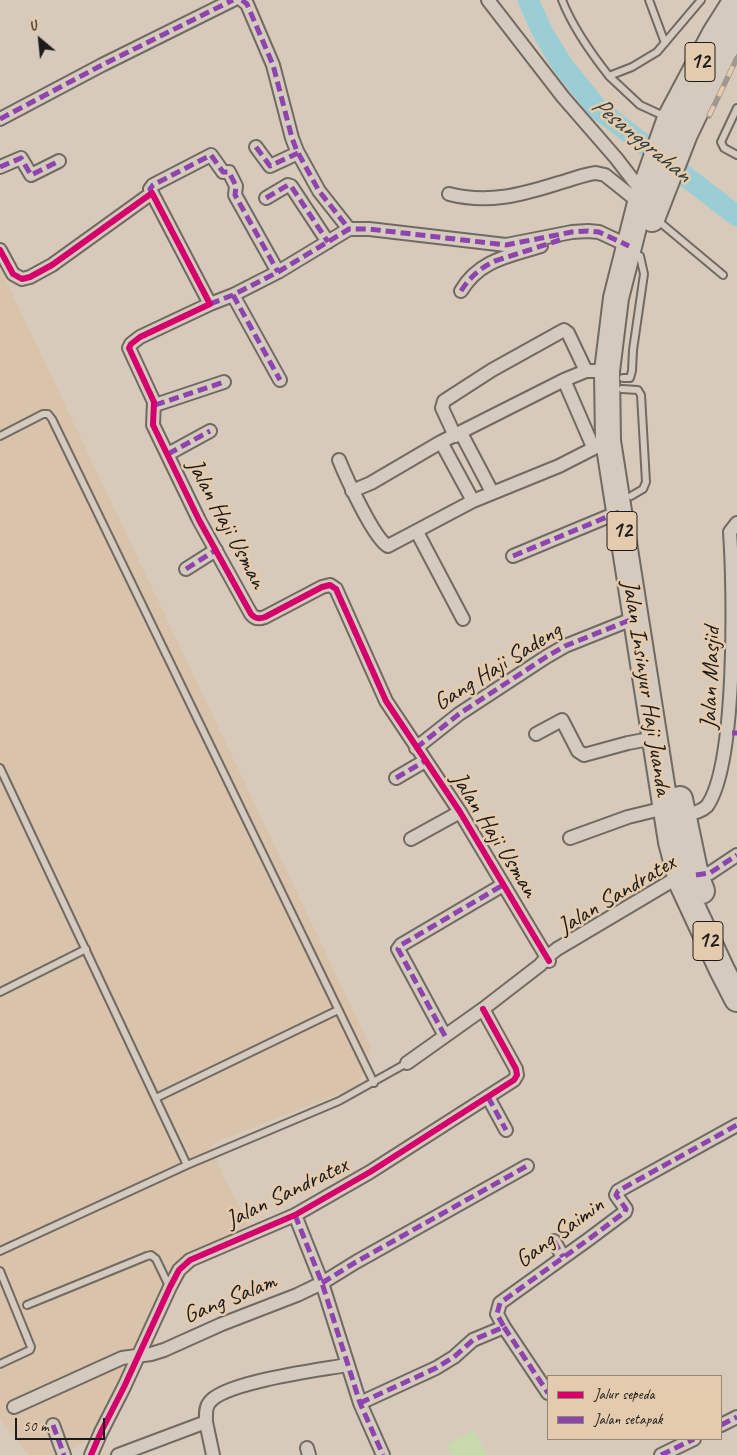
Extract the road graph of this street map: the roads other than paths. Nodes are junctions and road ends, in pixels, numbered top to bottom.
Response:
1 (233, 0) edge
2 (242, 0) edge
3 (488, 0) edge
4 (562, 0) edge
5 (649, 0) edge
6 (701, 0) edge
7 (736, 0) edge
8 (737, 26) edge
9 (665, 43) junction
10 (608, 76) junction
11 (737, 108) edge
12 (0, 119) edge
13 (674, 126) junction
14 (256, 147) dead end
15 (298, 154) junction
16 (737, 155) edge
17 (59, 161) dead end
18 (0, 167) edge
19 (152, 193) junction
20 (449, 194) dead end
21 (266, 198) dead end
22 (648, 198) junction
23 (349, 229) junction
24 (588, 231) junction
25 (328, 242) junction
26 (0, 250) edge
27 (634, 251) junction
28 (278, 272) junction
29 (723, 275) dead end
30 (461, 291) dead end
31 (233, 295) junction
32 (210, 304) junction
33 (609, 377) junction
34 (280, 380) dead end
35 (564, 380) junction
36 (224, 382) dead end
37 (154, 405) junction
38 (210, 431) dead end
39 (458, 434) junction
40 (0, 436) edge
41 (442, 442) junction
42 (601, 444) junction
43 (168, 454) junction
44 (339, 460) dead end
45 (352, 491) junction
46 (492, 492) junction
47 (473, 501) junction
48 (625, 504) junction
49 (737, 523) edge
50 (417, 532) junction
51 (216, 550) junction
52 (513, 556) dead end
53 (186, 569) dead end
54 (735, 576) edge
55 (735, 594) edge
56 (635, 618) junction
57 (463, 619) dead end
58 (736, 620) edge
59 (735, 707) edge
60 (734, 733) edge
61 (536, 734) dead end
62 (654, 738) junction
63 (416, 748) junction
64 (425, 761) junction
65 (0, 768) edge
66 (396, 778) dead end
67 (460, 812) junction
68 (674, 812) junction
69 (570, 838) dead end
70 (411, 839) dead end
71 (737, 855) edge
72 (686, 878) junction
73 (504, 885) junction
74 (86, 950) junction
75 (545, 961) junction
76 (737, 973) edge
77 (0, 992) edge
78 (737, 999) edge
79 (483, 1009) junction
80 (338, 1010) junction
81 (445, 1036) junction
82 (407, 1062) joint
83 (374, 1083) junction
84 (488, 1097) junction
85 (156, 1098) junction
86 (737, 1125) edge
87 (506, 1130) dead end
88 (187, 1165) junction
89 (527, 1166) dead end
90 (294, 1215) junction
91 (554, 1241) dead end
92 (0, 1251) edge
93 (563, 1257) junction
94 (0, 1271) edge
95 (322, 1283) junction
96 (170, 1287) junction
97 (27, 1305) dead end
98 (504, 1327) junction
99 (138, 1356) junction
100 (0, 1364) edge
101 (347, 1366) junction
102 (547, 1392) edge
103 (360, 1403) junction
104 (14, 1407) dead end
105 (737, 1417) edge
106 (206, 1422) junction
107 (722, 1424) edge
108 (54, 1425) dead end
109 (692, 1440) edge
110 (64, 1455) edge
111 (91, 1455) edge
112 (118, 1455) edge
113 (213, 1455) edge
114 (383, 1455) edge
115 (661, 1455) edge

1 - 12 street
2 - 15 street
3 - 22 street
4 - 10 lane
5 - 9 lane
6 - 9 lane
7 - 13 highway, Jalan Insinyur Haji Juanda / 12
8 - 13 highway, Jalan Insinyur Haji Juanda / 12
9 - 10 lane
10 - 13 lane
11 - 16 lane
13 - 22 highway, Jalan Insinyur Haji Juanda / 12
14 - 15 street
15 - 23 street
17 - 18 street
19 - 26 street
19 - 28 street
19 - 32 street
20 - 22 street
21 - 25 street
22 - 27 highway, Jalan Insinyur Haji Juanda / 12
22 - 29 lane
23 - 24 street
23 - 25 street
24 - 27 street
24 - 30 street
25 - 28 street
27 - 33 highway, Jalan Insinyur Haji Juanda / 12
28 - 31 street
31 - 32 street
31 - 34 street
32 - 37 street, Jalan Haji Usman
33 - 35 street
33 - 39 street
33 - 42 highway, Jalan Insinyur Haji Juanda / 12
33 - 48 highway, Jalan Insinyur Haji Juanda / 12
35 - 39 street
35 - 42 street
36 - 37 street
37 - 43 street, Jalan Haji Usman
38 - 43 street
39 - 41 street
39 - 46 street
40 - 80 lane
41 - 45 street
41 - 47 street
42 - 46 street
42 - 48 highway, Jalan Insinyur Haji Juanda / 12
43 - 51 street, Jalan Haji Usman
44 - 45 street
45 - 50 street
46 - 47 street
47 - 50 street
48 - 52 street
48 - 56 highway, Jalan Insinyur Haji Juanda / 12
48 - 68 highway, Jalan Insinyur Haji Juanda / 12
49 - 54 street, Jalan Masjid
50 - 57 street
51 - 53 street
51 - 63 street, Jalan Haji Usman
54 - 55 street, Jalan Masjid
55 - 58 street, Jalan Masjid
56 - 62 highway, Jalan Insinyur Haji Juanda / 12
56 - 63 street, Gang Haji Sadeng
58 - 59 street, Jalan Masjid
59 - 60 street, Jalan Masjid
60 - 68 street, Jalan Masjid
61 - 62 street
62 - 68 highway, Jalan Insinyur Haji Juanda / 12
63 - 64 street, Jalan Haji Usman
64 - 66 street
64 - 67 street, Jalan Haji Usman
65 - 74 lane
67 - 70 street
67 - 73 street, Jalan Haji Usman
68 - 69 street, Jalan Masjid
68 - 72 highway, Jalan Insinyur Haji Juanda / 12
71 - 72 street, Jalan Sandratex
72 - 75 street, Jalan Sandratex
72 - 76 highway, Jalan Insinyur Haji Juanda / 12
72 - 78 highway, Jalan Insinyur Haji Juanda / 12
73 - 75 street, Jalan Haji Usman
73 - 81 street
74 - 77 lane
74 - 85 lane
75 - 79 street, Jalan Sandratex
79 - 81 street, Jalan Sandratex
79 - 84 street, Jalan Sandratex
80 - 83 lane
80 - 85 lane
81 - 82 street, Jalan Sandratex
82 - 83 lane, Jalan Sandratex
83 - 88 lane, Jalan Sandratex
84 - 87 street
84 - 90 street, Jalan Sandratex
85 - 88 lane
86 - 93 street, Gang Saimin
88 - 92 lane, Jalan Sandratex
89 - 95 street, Gang Salam
90 - 95 street, Jalan Sandratex
90 - 96 street, Jalan Sandratex
91 - 93 street
93 - 98 street, Gang Saimin
94 - 100 lane
95 - 99 street, Gang Salam
95 - 101 street, Jalan Sandratex
96 - 97 lane
96 - 99 street, Jalan Sandratex
98 - 102 street
98 - 103 street
99 - 104 street, Gang Salam
99 - 111 street, Jalan Sandratex
101 - 103 street, Jalan Sandratex
101 - 106 street
103 - 114 street, Jalan Sandratex
105 - 107 street
106 - 112 street
106 - 113 street
108 - 110 street
109 - 115 street

